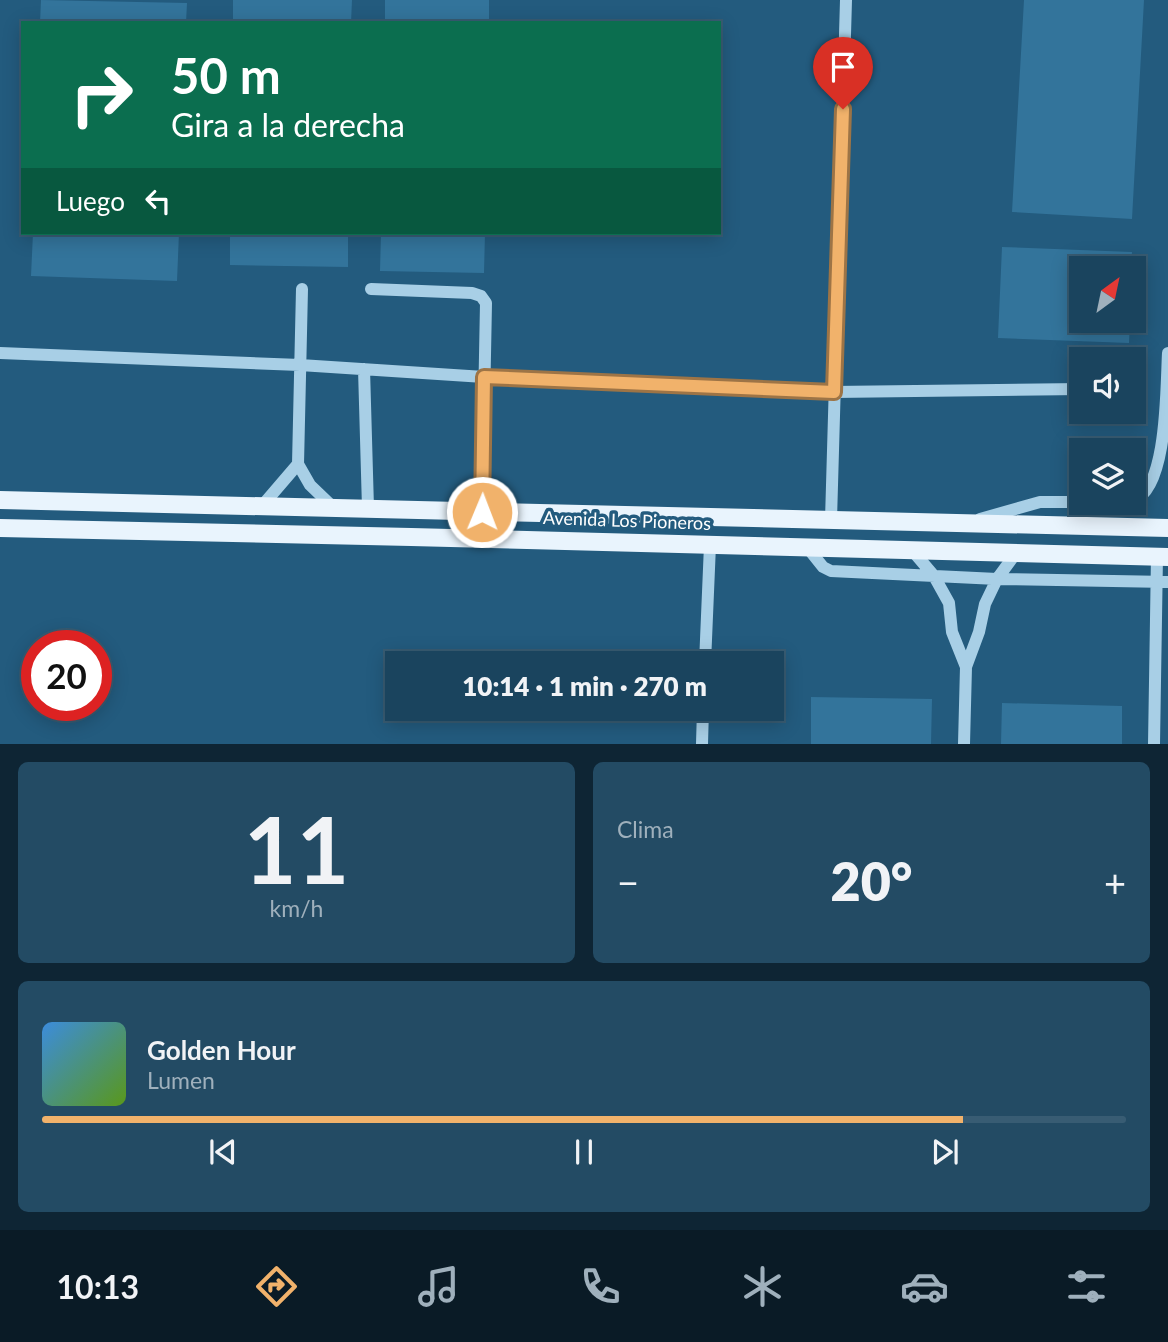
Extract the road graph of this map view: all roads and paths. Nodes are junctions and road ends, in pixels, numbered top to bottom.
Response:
1 (846, 0) edge
2 (302, 289) dead end
3 (371, 289) dead end
4 (0, 353) edge
5 (1168, 353) edge
6 (300, 365) junction
7 (364, 369) junction
8 (484, 377) junction
9 (1069, 389) edge
10 (834, 392) junction
11 (298, 464) junction
12 (1146, 491) edge
13 (0, 500) edge
14 (1069, 502) edge
15 (262, 506) junction
16 (334, 508) junction
17 (368, 508) junction
18 (482, 512) junction
19 (831, 520) junction
20 (969, 523) junction
21 (0, 528) edge
22 (1168, 528) edge
23 (710, 545) junction
24 (807, 547) junction
25 (912, 550) junction
26 (1016, 553) junction
27 (1162, 557) edge
28 (934, 576) junction
29 (998, 579) junction
30 (1163, 582) edge
31 (706, 651) edge
32 (966, 667) junction
33 (703, 721) edge
34 (702, 744) edge
35 (964, 744) edge
36 (1154, 744) edge

1 - 10 street
2 - 6 street
3 - 8 street
4 - 6 street
5 - 12 street
6 - 7 street
6 - 11 street
7 - 8 street
7 - 17 street
8 - 10 street
8 - 18 street
9 - 10 street
10 - 19 street
11 - 15 street
11 - 16 street
13 - 15 main road, Avenida Los Pioneros
14 - 20 street
15 - 16 main road, Avenida Los Pioneros
16 - 17 main road, Avenida Los Pioneros
17 - 18 main road, Avenida Los Pioneros
18 - 19 main road, Avenida Los Pioneros
19 - 20 main road, Avenida Los Pioneros
20 - 22 main road, Avenida Los Pioneros
21 - 23 main road, Avenida Los Pioneros
23 - 24 main road, Avenida Los Pioneros
23 - 31 street
24 - 25 main road, Avenida Los Pioneros
24 - 28 street
25 - 26 main road, Avenida Los Pioneros
25 - 28 street
26 - 27 main road, Avenida Los Pioneros
26 - 29 street
27 - 30 street
28 - 29 street
28 - 32 street
29 - 30 street
29 - 32 street
30 - 36 street
32 - 35 street
33 - 34 street

